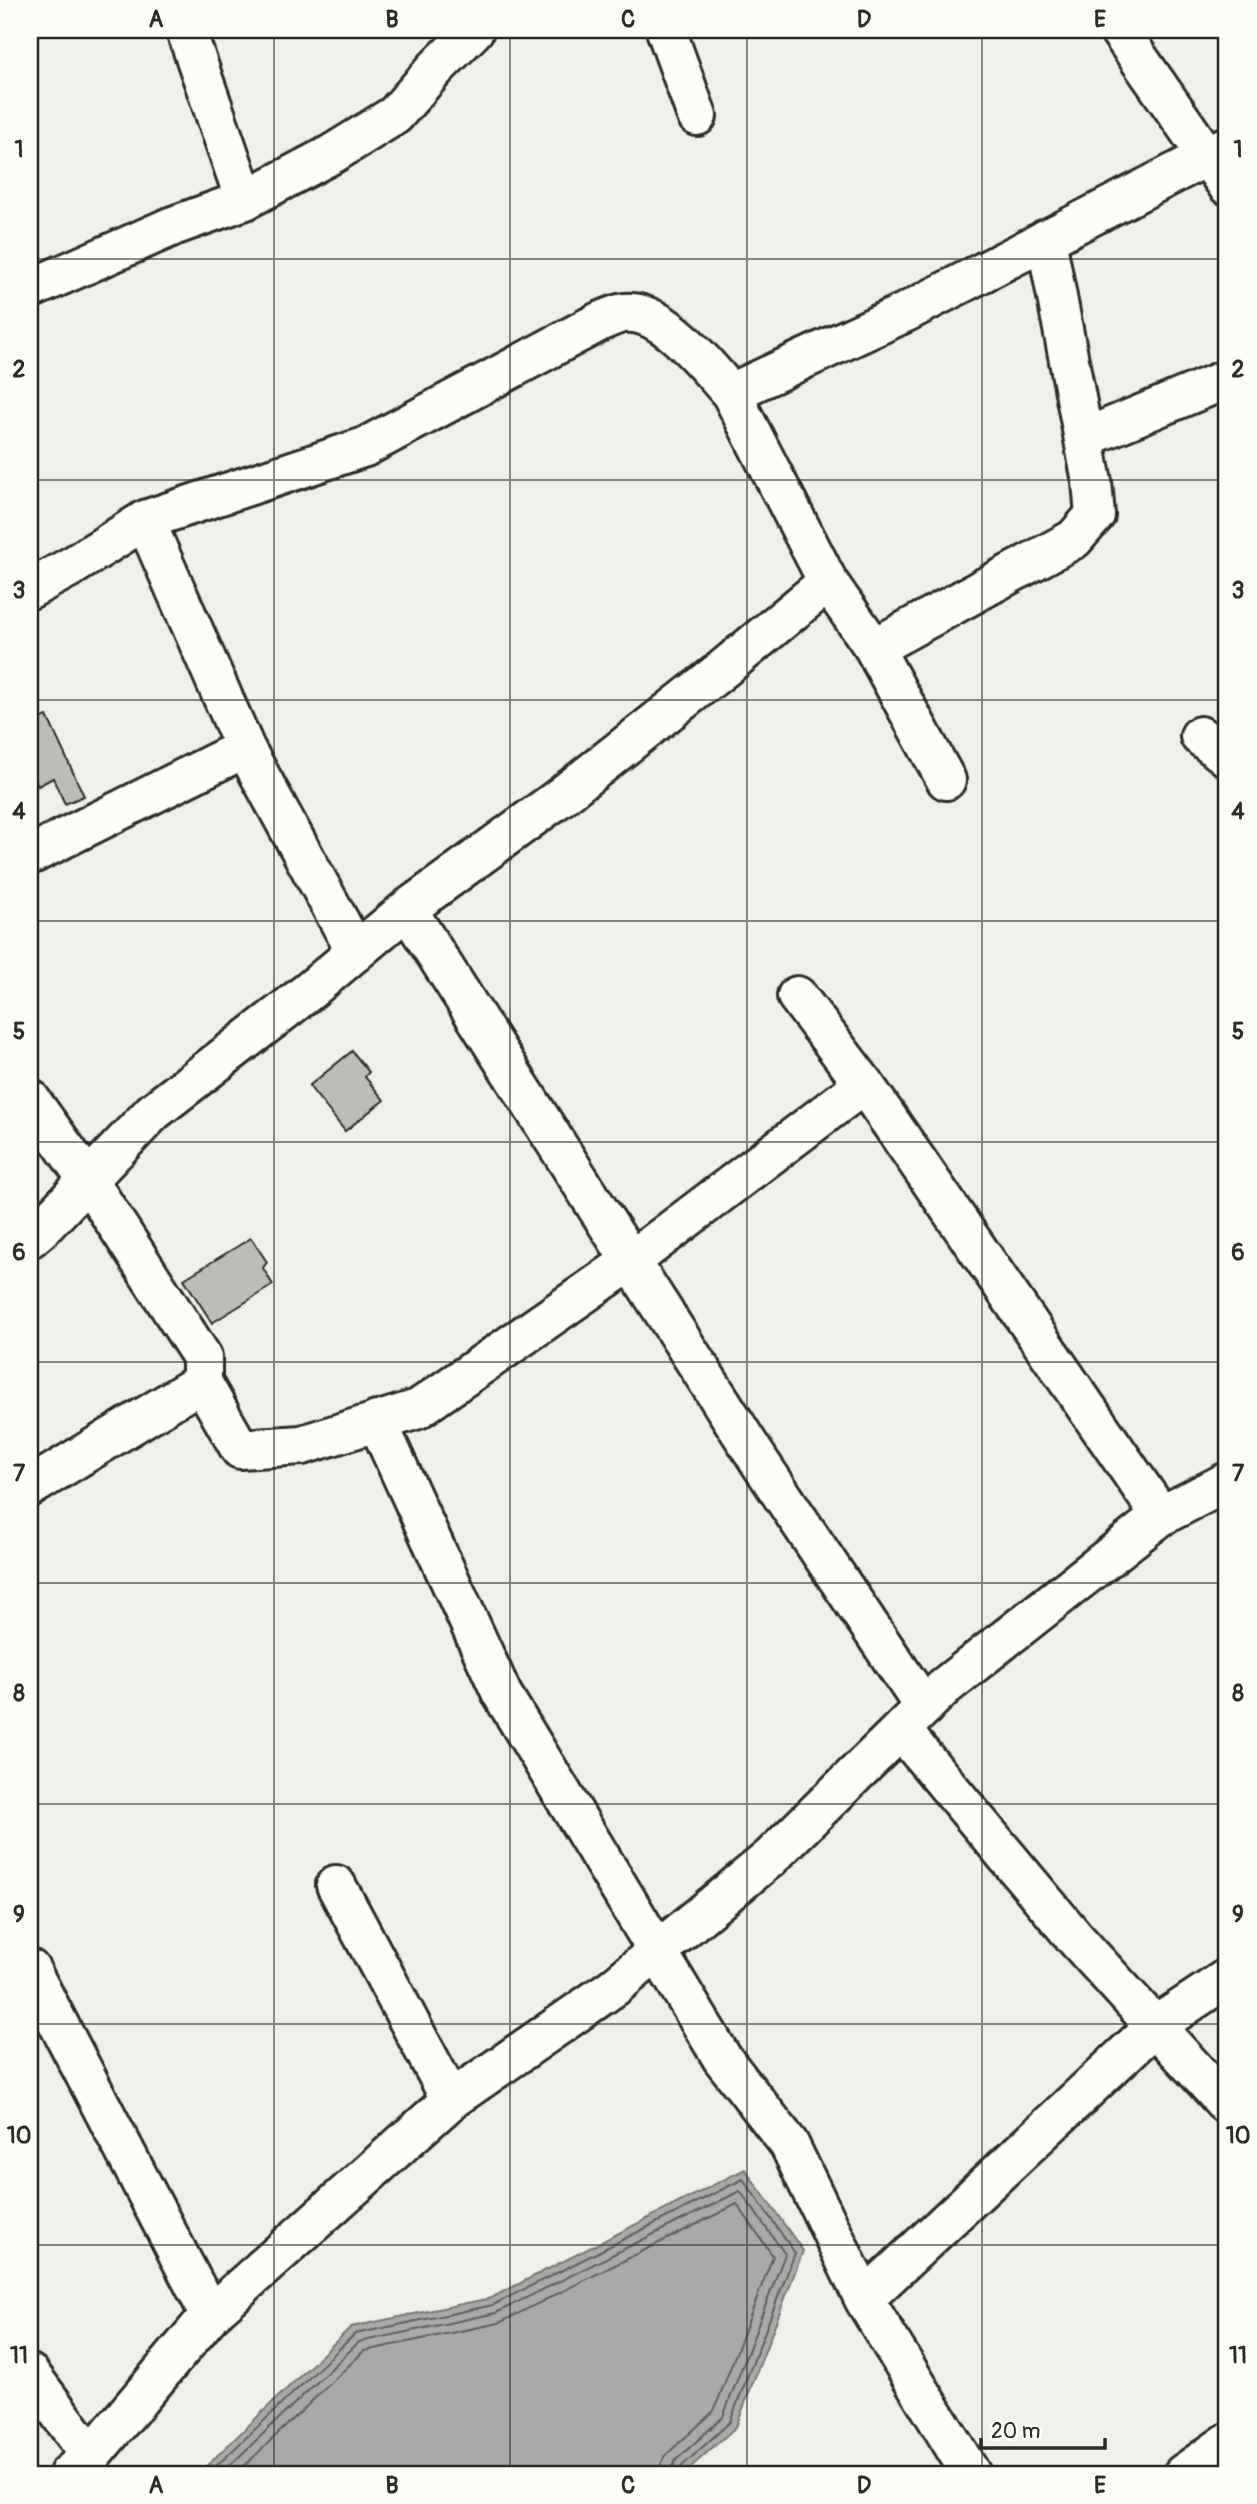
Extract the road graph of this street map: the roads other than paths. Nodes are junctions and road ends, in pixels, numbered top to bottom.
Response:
1 (186, 30) edge
2 (474, 30) edge
3 (666, 30) edge
4 (1119, 30) edge
5 (697, 116) dead end
6 (1220, 162) edge
7 (245, 200) junction
8 (1046, 239) junction
9 (30, 289) edge
10 (1227, 379) edge
11 (731, 393) junction
12 (1084, 438) junction
13 (145, 520) junction
14 (828, 582) junction
15 (30, 589) edge
16 (874, 648) junction
17 (245, 748) junction
18 (946, 780) dead end
19 (30, 855) edge
20 (407, 909) junction
21 (356, 952) junction
22 (797, 996) dead end
23 (864, 1084) junction
24 (30, 1099) edge
25 (88, 1180) junction
26 (30, 1238) edge
27 (631, 1261) junction
28 (202, 1382) junction
29 (377, 1421) junction
30 (1227, 1482) edge
31 (30, 1487) edge
32 (1161, 1516) junction
33 (913, 1719) junction
34 (336, 1885) dead end
35 (658, 1951) junction
36 (30, 1969) edge
37 (1227, 1978) edge
38 (1155, 2026) junction
39 (451, 2100) junction
40 (1227, 2105) edge
41 (864, 2299) junction
42 (210, 2315) junction
43 (30, 2374) edge
44 (1227, 2443) edge
45 (80, 2465) edge
46 (971, 2474) edge
47 (1183, 2474) edge

1 - 7 street
2 - 7 street
3 - 5 street
4 - 6 street
6 - 8 street
7 - 9 street
8 - 11 street
8 - 12 street
10 - 12 street
11 - 13 street
11 - 14 street
12 - 16 street
13 - 15 street
13 - 17 street
14 - 16 street
14 - 20 street
16 - 18 street
17 - 19 street
17 - 21 street
20 - 21 street
20 - 27 street
21 - 25 street
22 - 23 street
23 - 27 street
23 - 32 street
24 - 25 street
25 - 26 street
25 - 28 street
27 - 29 street
27 - 33 street
28 - 29 street
28 - 31 street
29 - 35 street
30 - 32 street
32 - 33 street
33 - 35 street
33 - 38 street
34 - 39 street
35 - 39 street
35 - 41 street
36 - 42 street
37 - 38 street
38 - 40 street
38 - 41 street
39 - 42 street
41 - 46 street
42 - 45 street
43 - 45 street
44 - 47 street

